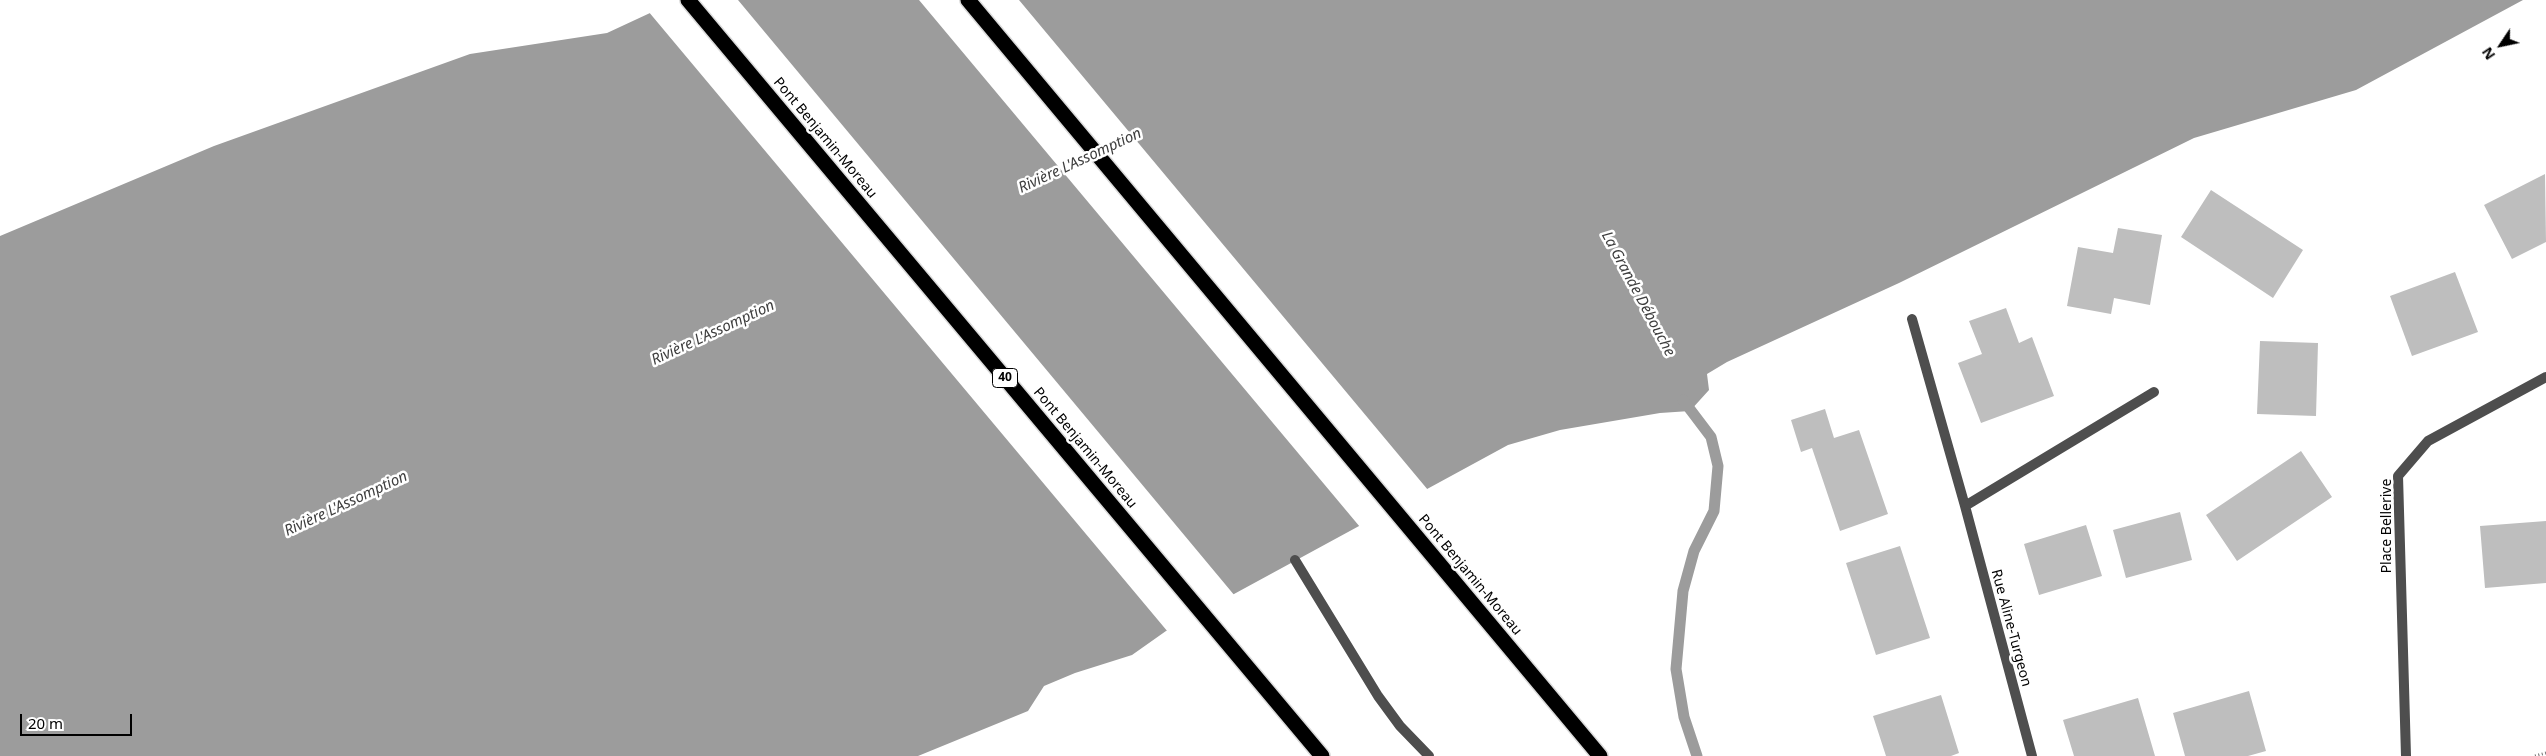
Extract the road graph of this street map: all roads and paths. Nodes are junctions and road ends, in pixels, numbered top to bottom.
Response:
1 (688, 0) edge
2 (968, 0) edge
3 (1912, 319) dead end
4 (2546, 377) edge
5 (2154, 392) dead end
6 (1964, 506) junction
7 (1295, 560) dead end
8 (2546, 753) edge
9 (1322, 756) edge
10 (1429, 756) edge
11 (1600, 756) edge
12 (2032, 756) edge
13 (2406, 756) edge
14 (2535, 756) edge

1 - 9 highway, Pont Benjamin-Moreau / 40
2 - 11 highway, Pont Benjamin-Moreau
3 - 6 street, Rue Aline-Turgeon
4 - 13 street, Place Bellerive
5 - 6 street
6 - 12 street, Rue Aline-Turgeon
7 - 10 street
8 - 14 path

